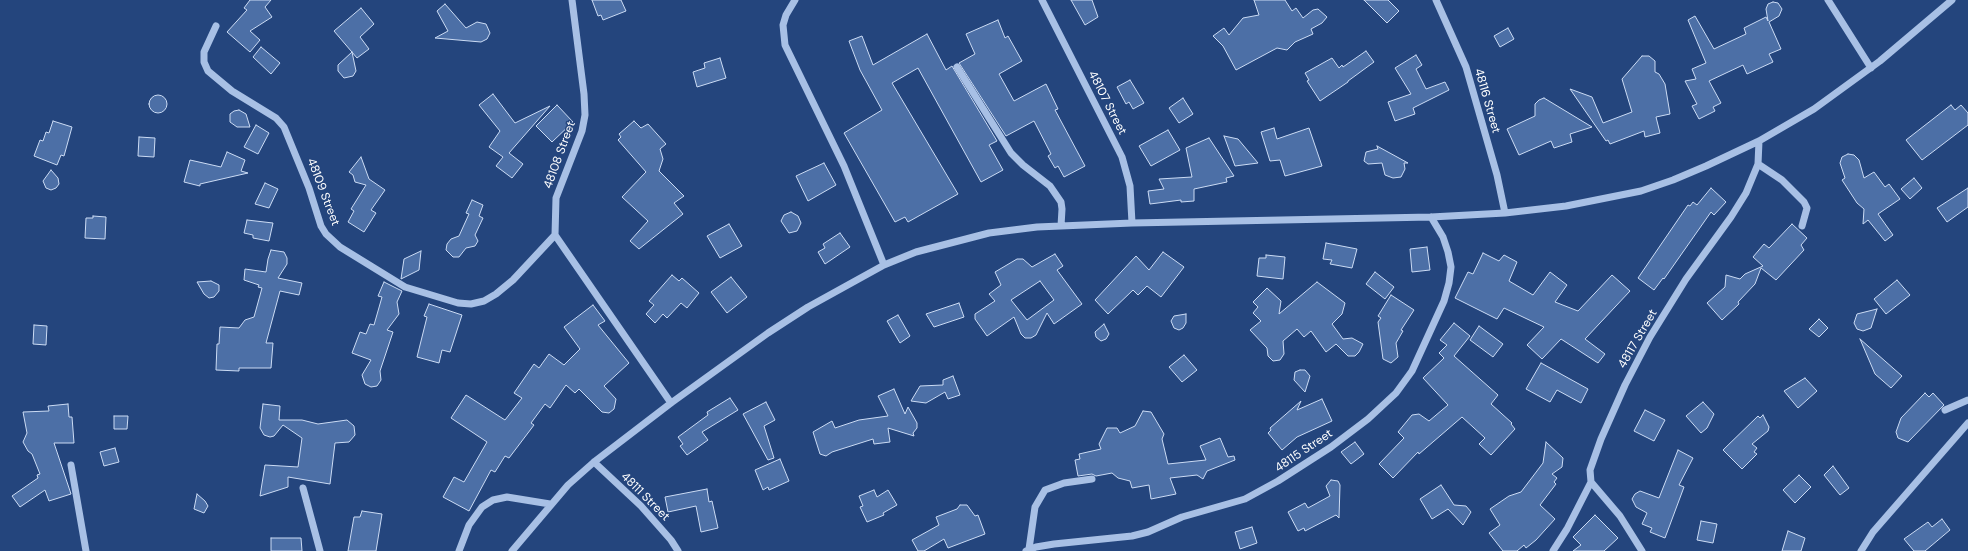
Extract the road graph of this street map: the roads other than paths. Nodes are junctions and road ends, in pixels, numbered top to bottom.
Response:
1 (572, 0) edge
2 (795, 0) edge
3 (1042, 0) edge
4 (1436, 0) edge
5 (1828, 0) edge
6 (1952, 0) edge
7 (216, 26) dead end
8 (957, 67) dead end
9 (1871, 68) junction
10 (1759, 141) junction
11 (1758, 164) junction
12 (1505, 213) junction
13 (1431, 217) junction
14 (1132, 223) junction
15 (1061, 226) junction
16 (1802, 226) dead end
17 (556, 236) junction
18 (884, 265) junction
19 (1968, 400) edge
20 (671, 403) junction
21 (1944, 410) dead end
22 (1968, 423) edge
23 (594, 462) junction
24 (71, 465) dead end
25 (1092, 478) dead end
26 (1591, 482) junction
27 (302, 488) dead end
28 (550, 504) junction
29 (1028, 550) edge
30 (86, 551) edge
31 (320, 551) edge
32 (459, 551) edge
33 (512, 551) edge
34 (678, 551) edge
35 (1553, 551) edge
36 (1642, 551) edge
37 (1861, 551) edge

1 - 17 street, 48108 Street
2 - 18 street
3 - 14 street, 48107 Street
4 - 12 street, 48116 Street
5 - 9 street
6 - 9 street
7 - 17 street, 48109 Street
8 - 15 street
9 - 10 street
10 - 11 street, 48117 Street
10 - 12 street
11 - 16 street
11 - 26 street, 48117 Street
12 - 13 street
13 - 14 street
13 - 29 street, 48115 Street
14 - 15 street
15 - 18 street
17 - 20 street
18 - 20 street
19 - 21 street
20 - 23 street
22 - 37 street
23 - 28 street
23 - 34 street, 48111 Street
24 - 30 street
25 - 29 street
26 - 35 street
26 - 36 street
27 - 31 street
28 - 32 street
28 - 33 street

